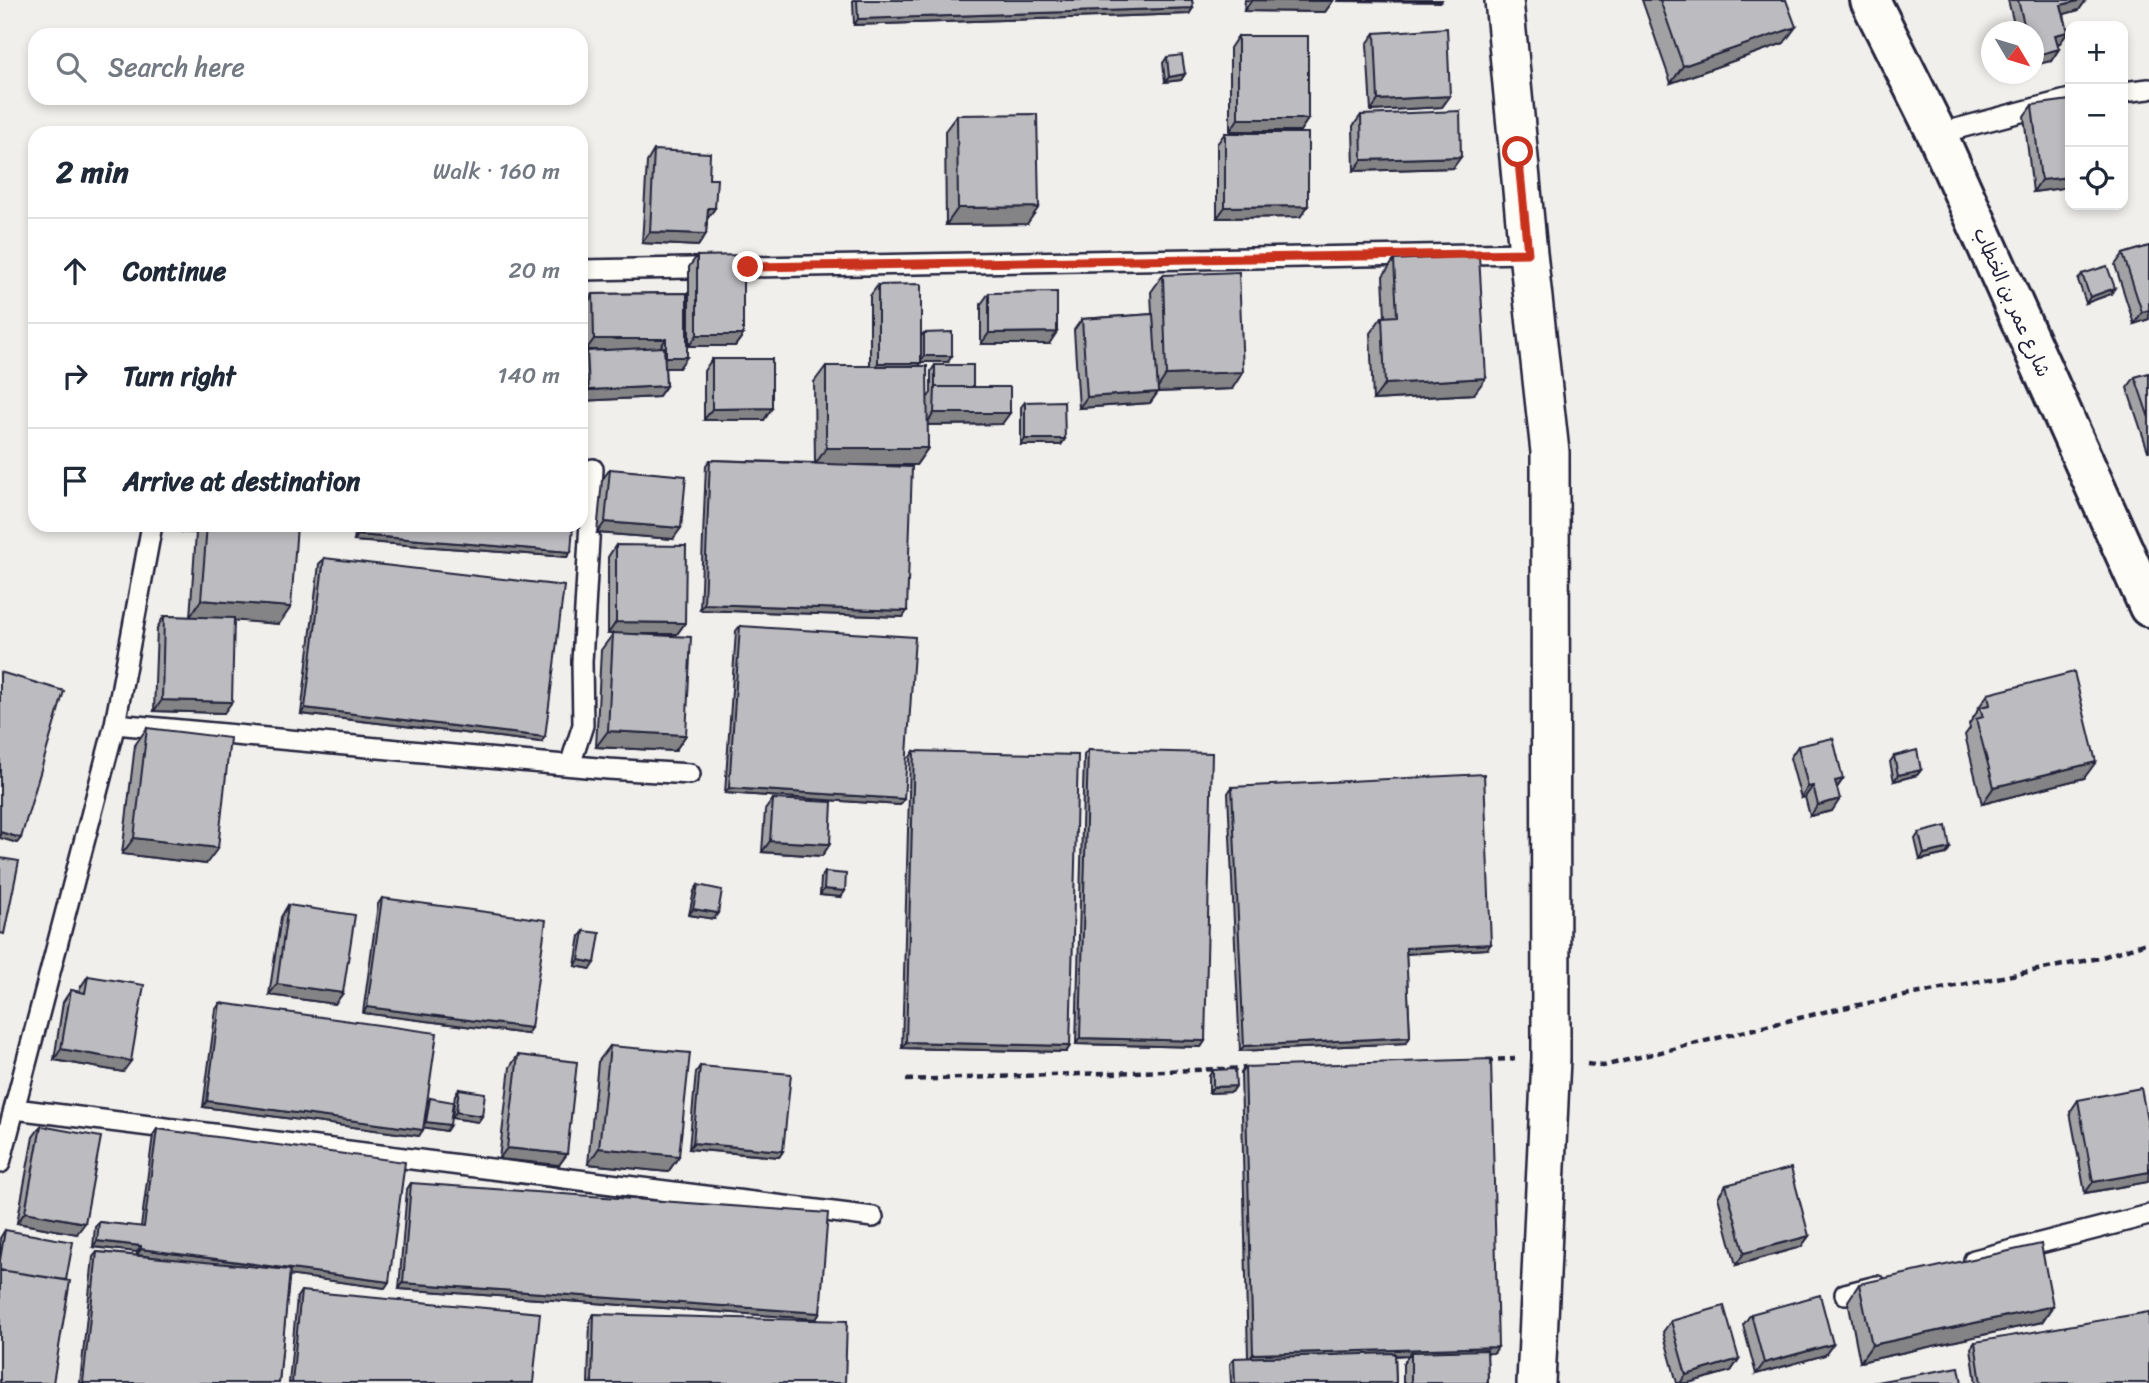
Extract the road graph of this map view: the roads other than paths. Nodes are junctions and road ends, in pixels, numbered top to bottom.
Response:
1 (1504, 0) edge
2 (1870, 0) edge
3 (2149, 89) edge
4 (2128, 91) edge
5 (2065, 100) edge
6 (1937, 134) junction
7 (1528, 253) junction
8 (588, 270) edge
9 (593, 469) dead end
10 (151, 532) edge
11 (2149, 607) edge
12 (115, 724) junction
13 (570, 765) junction
14 (690, 774) dead end
15 (15, 1109) junction
16 (0, 1163) edge
17 (2149, 1214) edge
18 (873, 1217) dead end
19 (1951, 1266) edge
20 (1898, 1280) edge
21 (1844, 1294) dead end
22 (1536, 1383) edge

1 - 7 street
2 - 6 main road, شارع عمر بن الخطاب
3 - 4 lane
5 - 6 lane
6 - 11 main road, شارع عمر بن الخطاب
7 - 8 lane
7 - 22 street
9 - 13 lane
10 - 12 lane
12 - 13 lane
12 - 15 lane
13 - 14 lane
15 - 16 lane
15 - 18 lane
17 - 19 lane
20 - 21 lane

